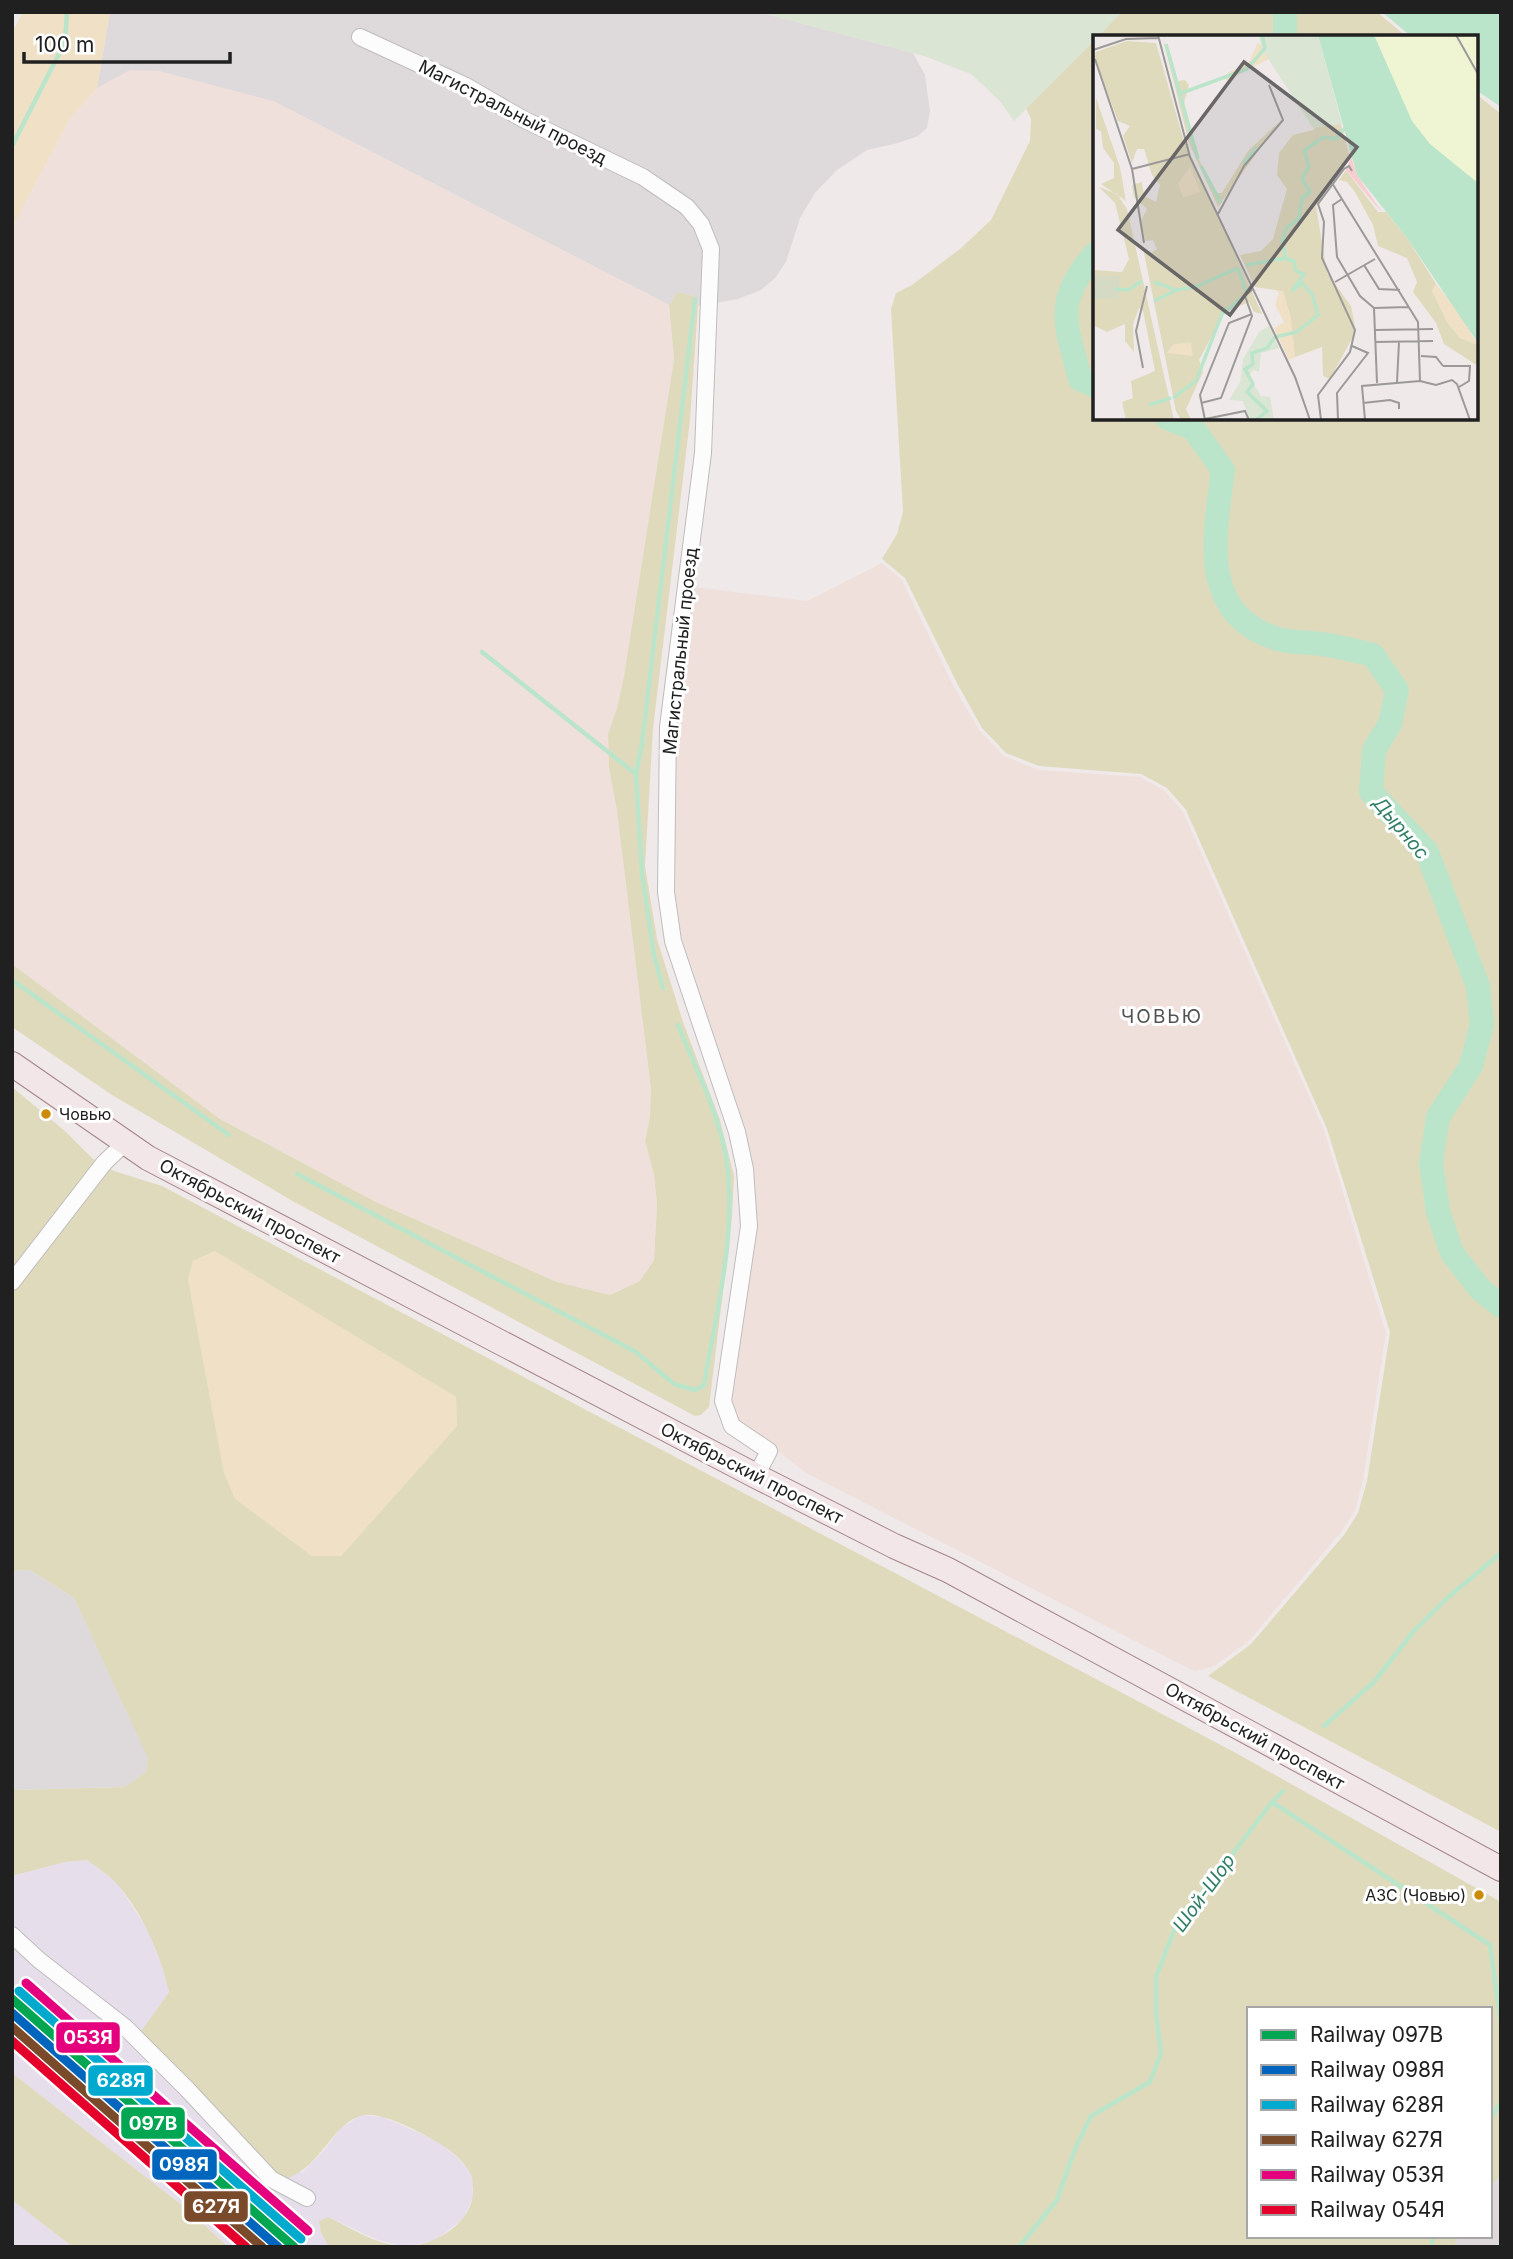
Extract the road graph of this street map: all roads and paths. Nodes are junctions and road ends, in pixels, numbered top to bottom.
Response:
1 (360, 37) dead end
2 (12, 1065) edge
3 (125, 1143) junction
4 (12, 1282) edge
5 (755, 1476) junction
6 (1501, 1869) edge
7 (12, 1935) edge
8 (307, 2198) dead end

1 - 5 street, Магистральный проезд
2 - 3 main road, Октябрьский проспект
3 - 4 street
3 - 5 main road, Октябрьский проспект
5 - 6 main road, Октябрьский проспект
7 - 8 street

